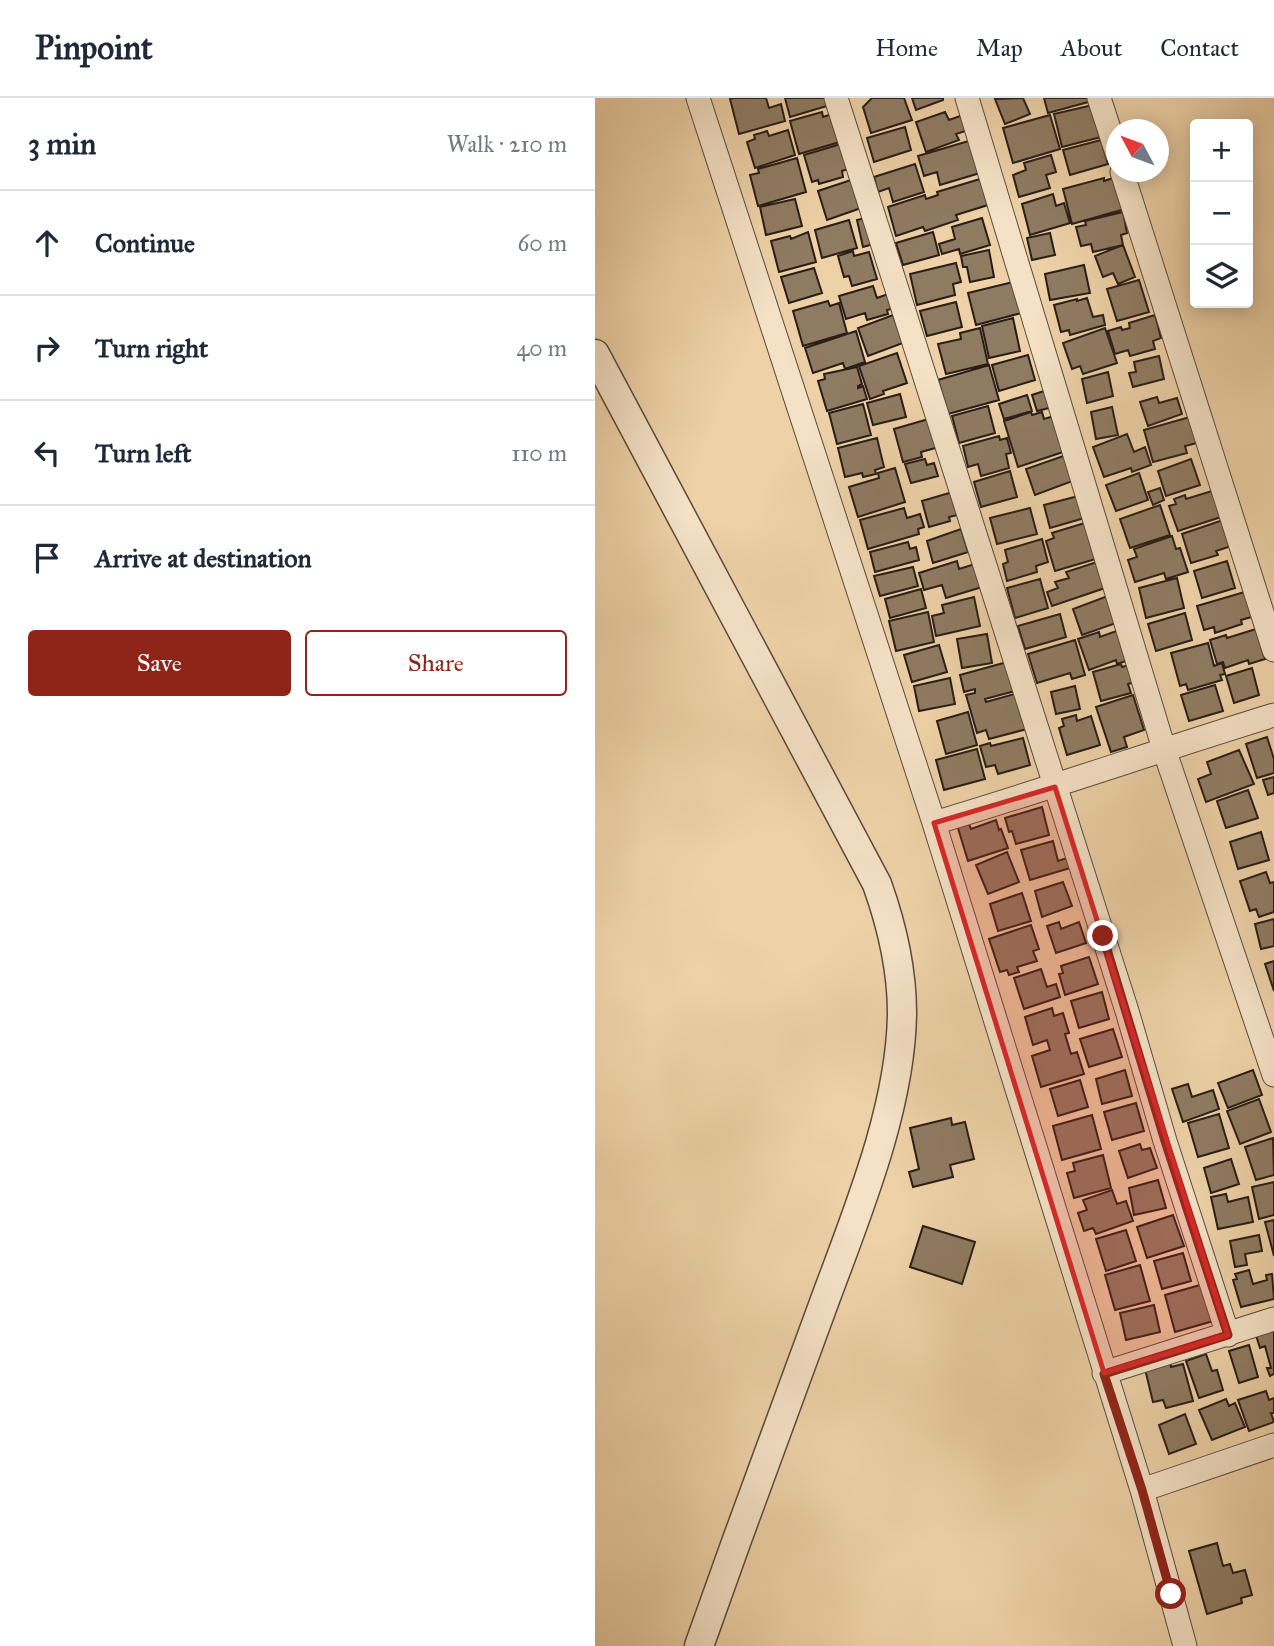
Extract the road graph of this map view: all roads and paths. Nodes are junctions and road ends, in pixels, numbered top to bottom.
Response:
1 (698, 98) edge
2 (836, 98) edge
3 (967, 98) edge
4 (1099, 98) edge
5 (1106, 119) edge
6 (1125, 182) edge
7 (595, 354) edge
8 (1274, 650) edge
9 (1274, 715) edge
10 (1164, 749) junction
11 (1055, 787) junction
12 (934, 823) junction
13 (1273, 1067) edge
14 (1274, 1319) edge
15 (1228, 1335) junction
16 (1104, 1374) junction
17 (1274, 1445) edge
18 (1142, 1490) junction
19 (699, 1646) edge
20 (1185, 1646) edge

1 - 12 street
2 - 11 street
3 - 10 street
4 - 5 street
6 - 8 street
7 - 19 street
9 - 10 street
10 - 11 street
10 - 13 street
11 - 12 street
11 - 15 street
12 - 16 street
14 - 15 street
15 - 16 street
16 - 18 street
17 - 18 street
18 - 20 street

